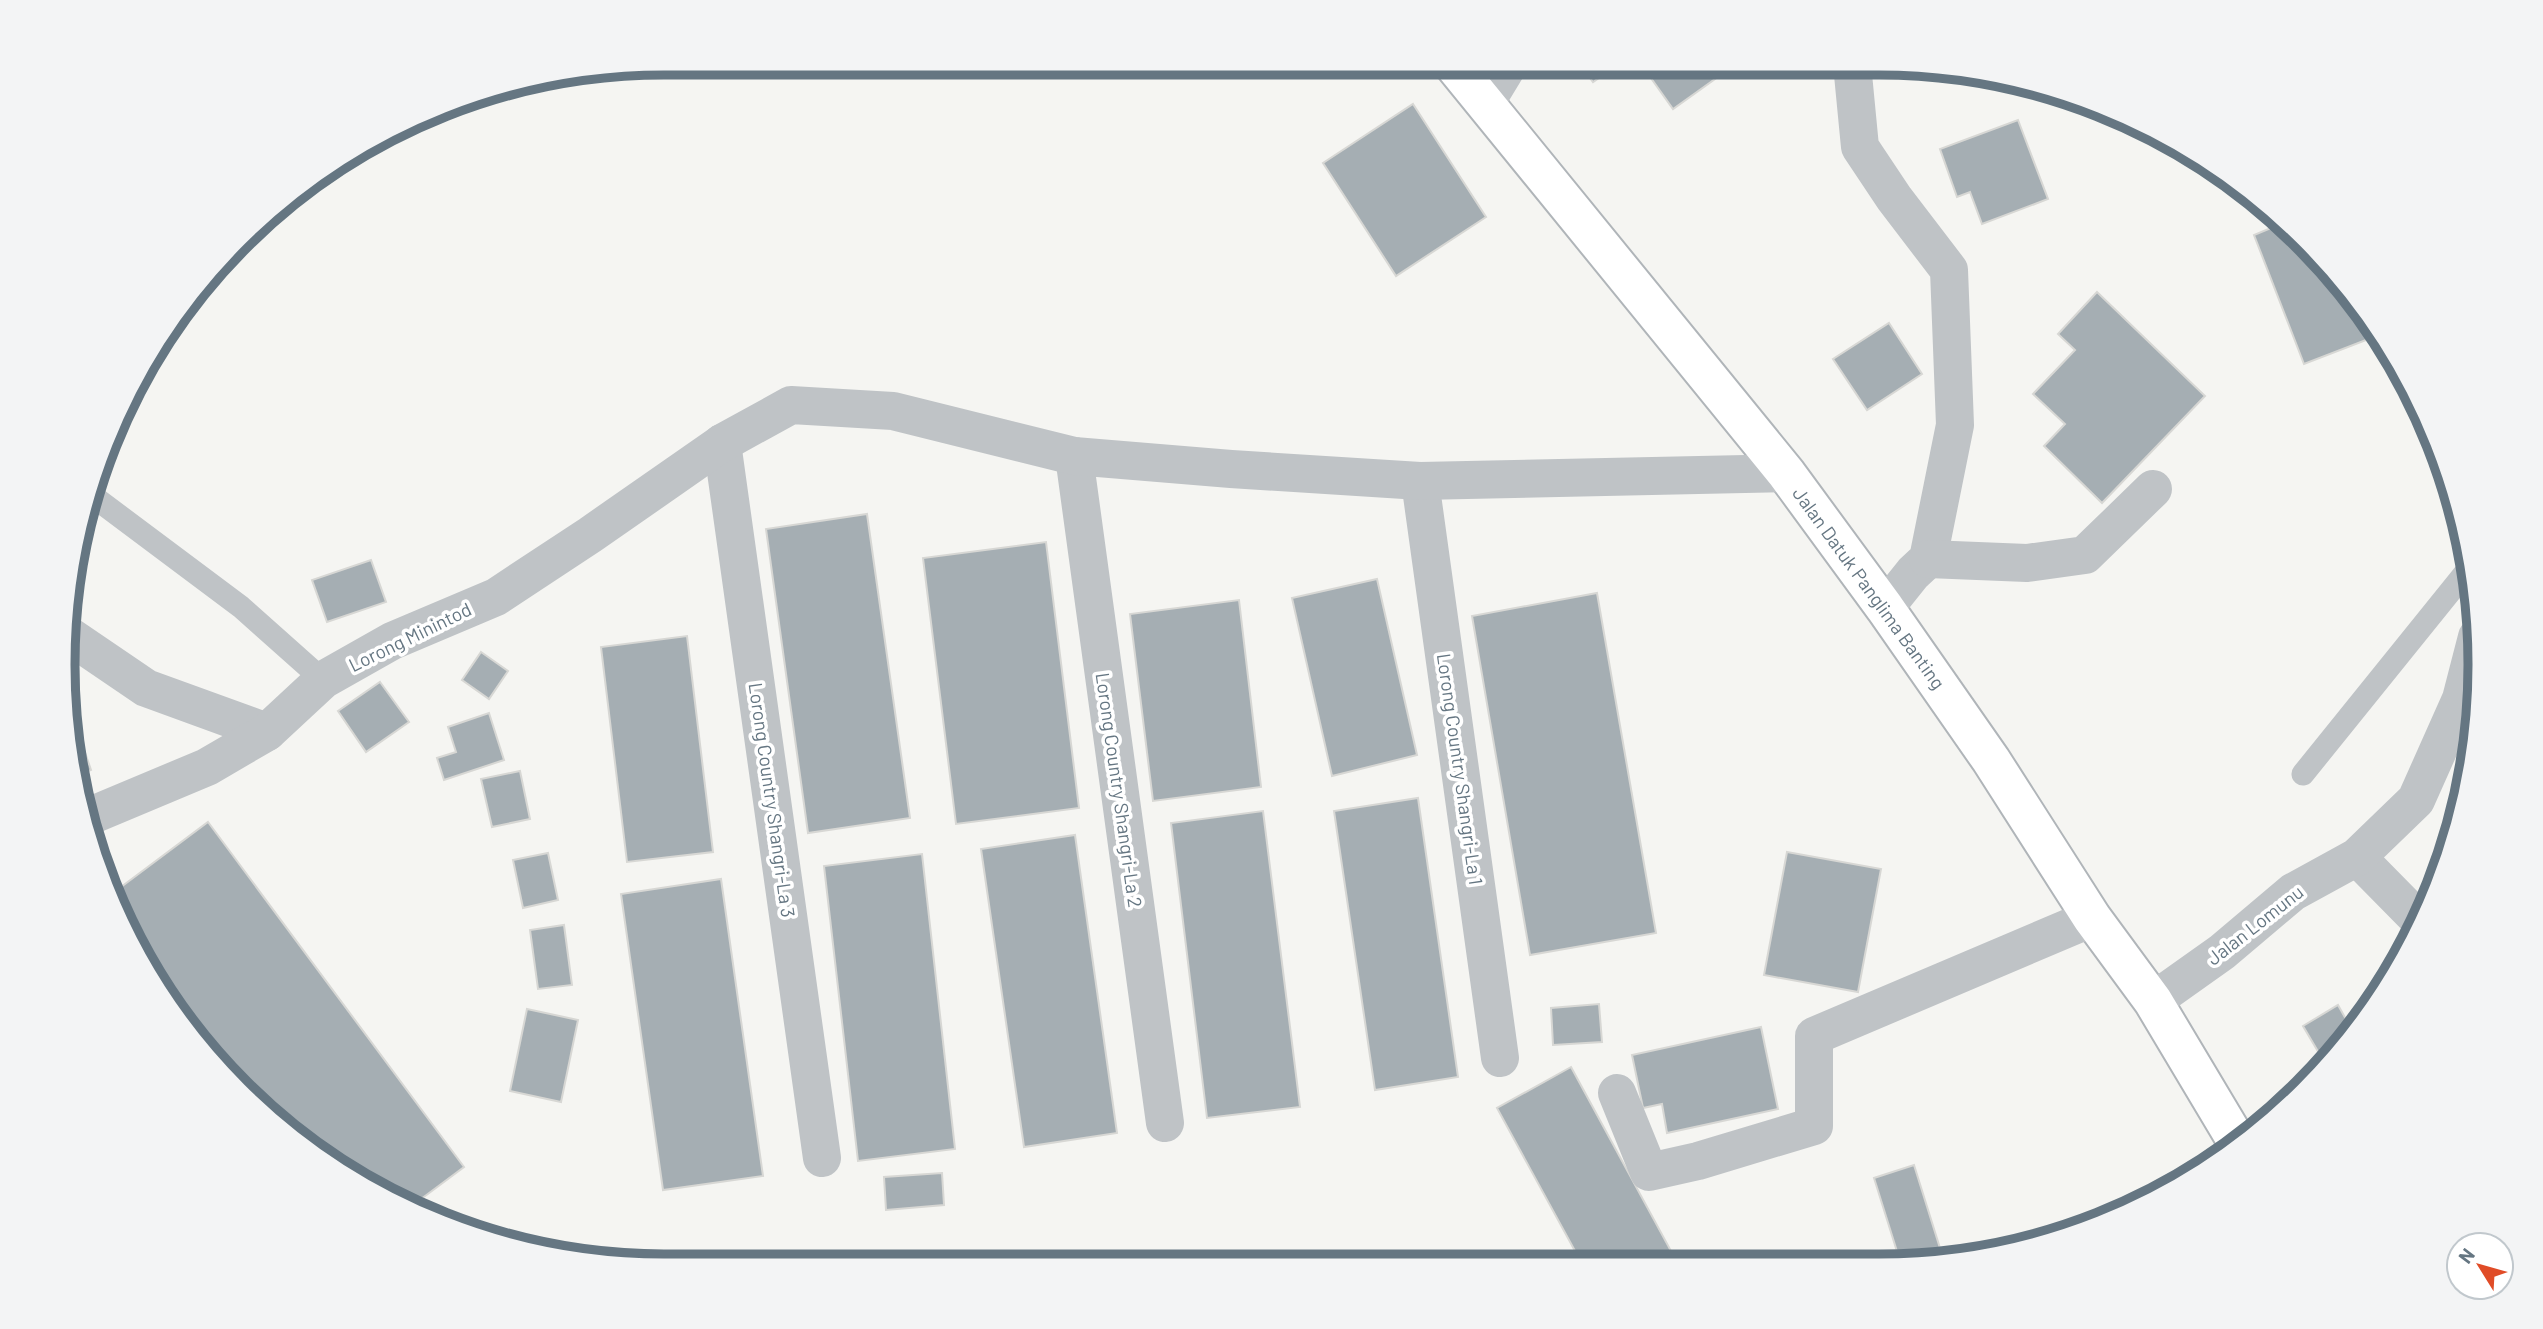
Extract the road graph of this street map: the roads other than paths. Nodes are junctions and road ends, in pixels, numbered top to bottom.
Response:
1 (1463, 75) edge
2 (1502, 75) edge
3 (1853, 75) edge
4 (1486, 102) junction
5 (722, 443) junction
6 (1074, 456) junction
7 (1786, 473) junction
8 (1420, 481) junction
9 (2153, 489) dead end
10 (99, 501) edge
11 (1928, 559) junction
12 (2461, 578) edge
13 (1885, 608) junction
14 (76, 641) edge
15 (2468, 671) edge
16 (323, 680) junction
17 (267, 732) junction
18 (2303, 774) dead end
19 (94, 814) edge
20 (2357, 857) junction
21 (2412, 913) edge
22 (2092, 918) junction
23 (2153, 1001) junction
24 (1500, 1058) dead end
25 (1617, 1093) dead end
26 (1165, 1123) dead end
27 (2233, 1135) edge
28 (822, 1158) dead end

1 - 4 main road, Jalan Datuk Panglima Banting
2 - 4 street
3 - 11 street
4 - 7 main road, Jalan Datuk Panglima Banting
5 - 6 street, Lorong Minintod
5 - 16 street, Lorong Minintod
5 - 28 street, Lorong Country Shangri-La 3
6 - 8 street, Lorong Minintod
6 - 26 street, Lorong Country Shangri-La 2
7 - 8 street, Lorong Minintod
7 - 13 main road, Jalan Datuk Panglima Banting
8 - 24 street, Lorong Country Shangri-La 1
9 - 11 street
10 - 16 lane
11 - 13 street
12 - 18 lane
13 - 22 main road, Jalan Datuk Panglima Banting
14 - 17 street
15 - 20 street, Jalan Lomunu
16 - 17 street, Lorong Minintod
17 - 19 street, Lorong Minintod
20 - 21 street
20 - 23 street, Jalan Lomunu
22 - 23 main road, Jalan Datuk Panglima Banting
22 - 25 street
23 - 27 main road, Jalan Datuk Panglima Banting

